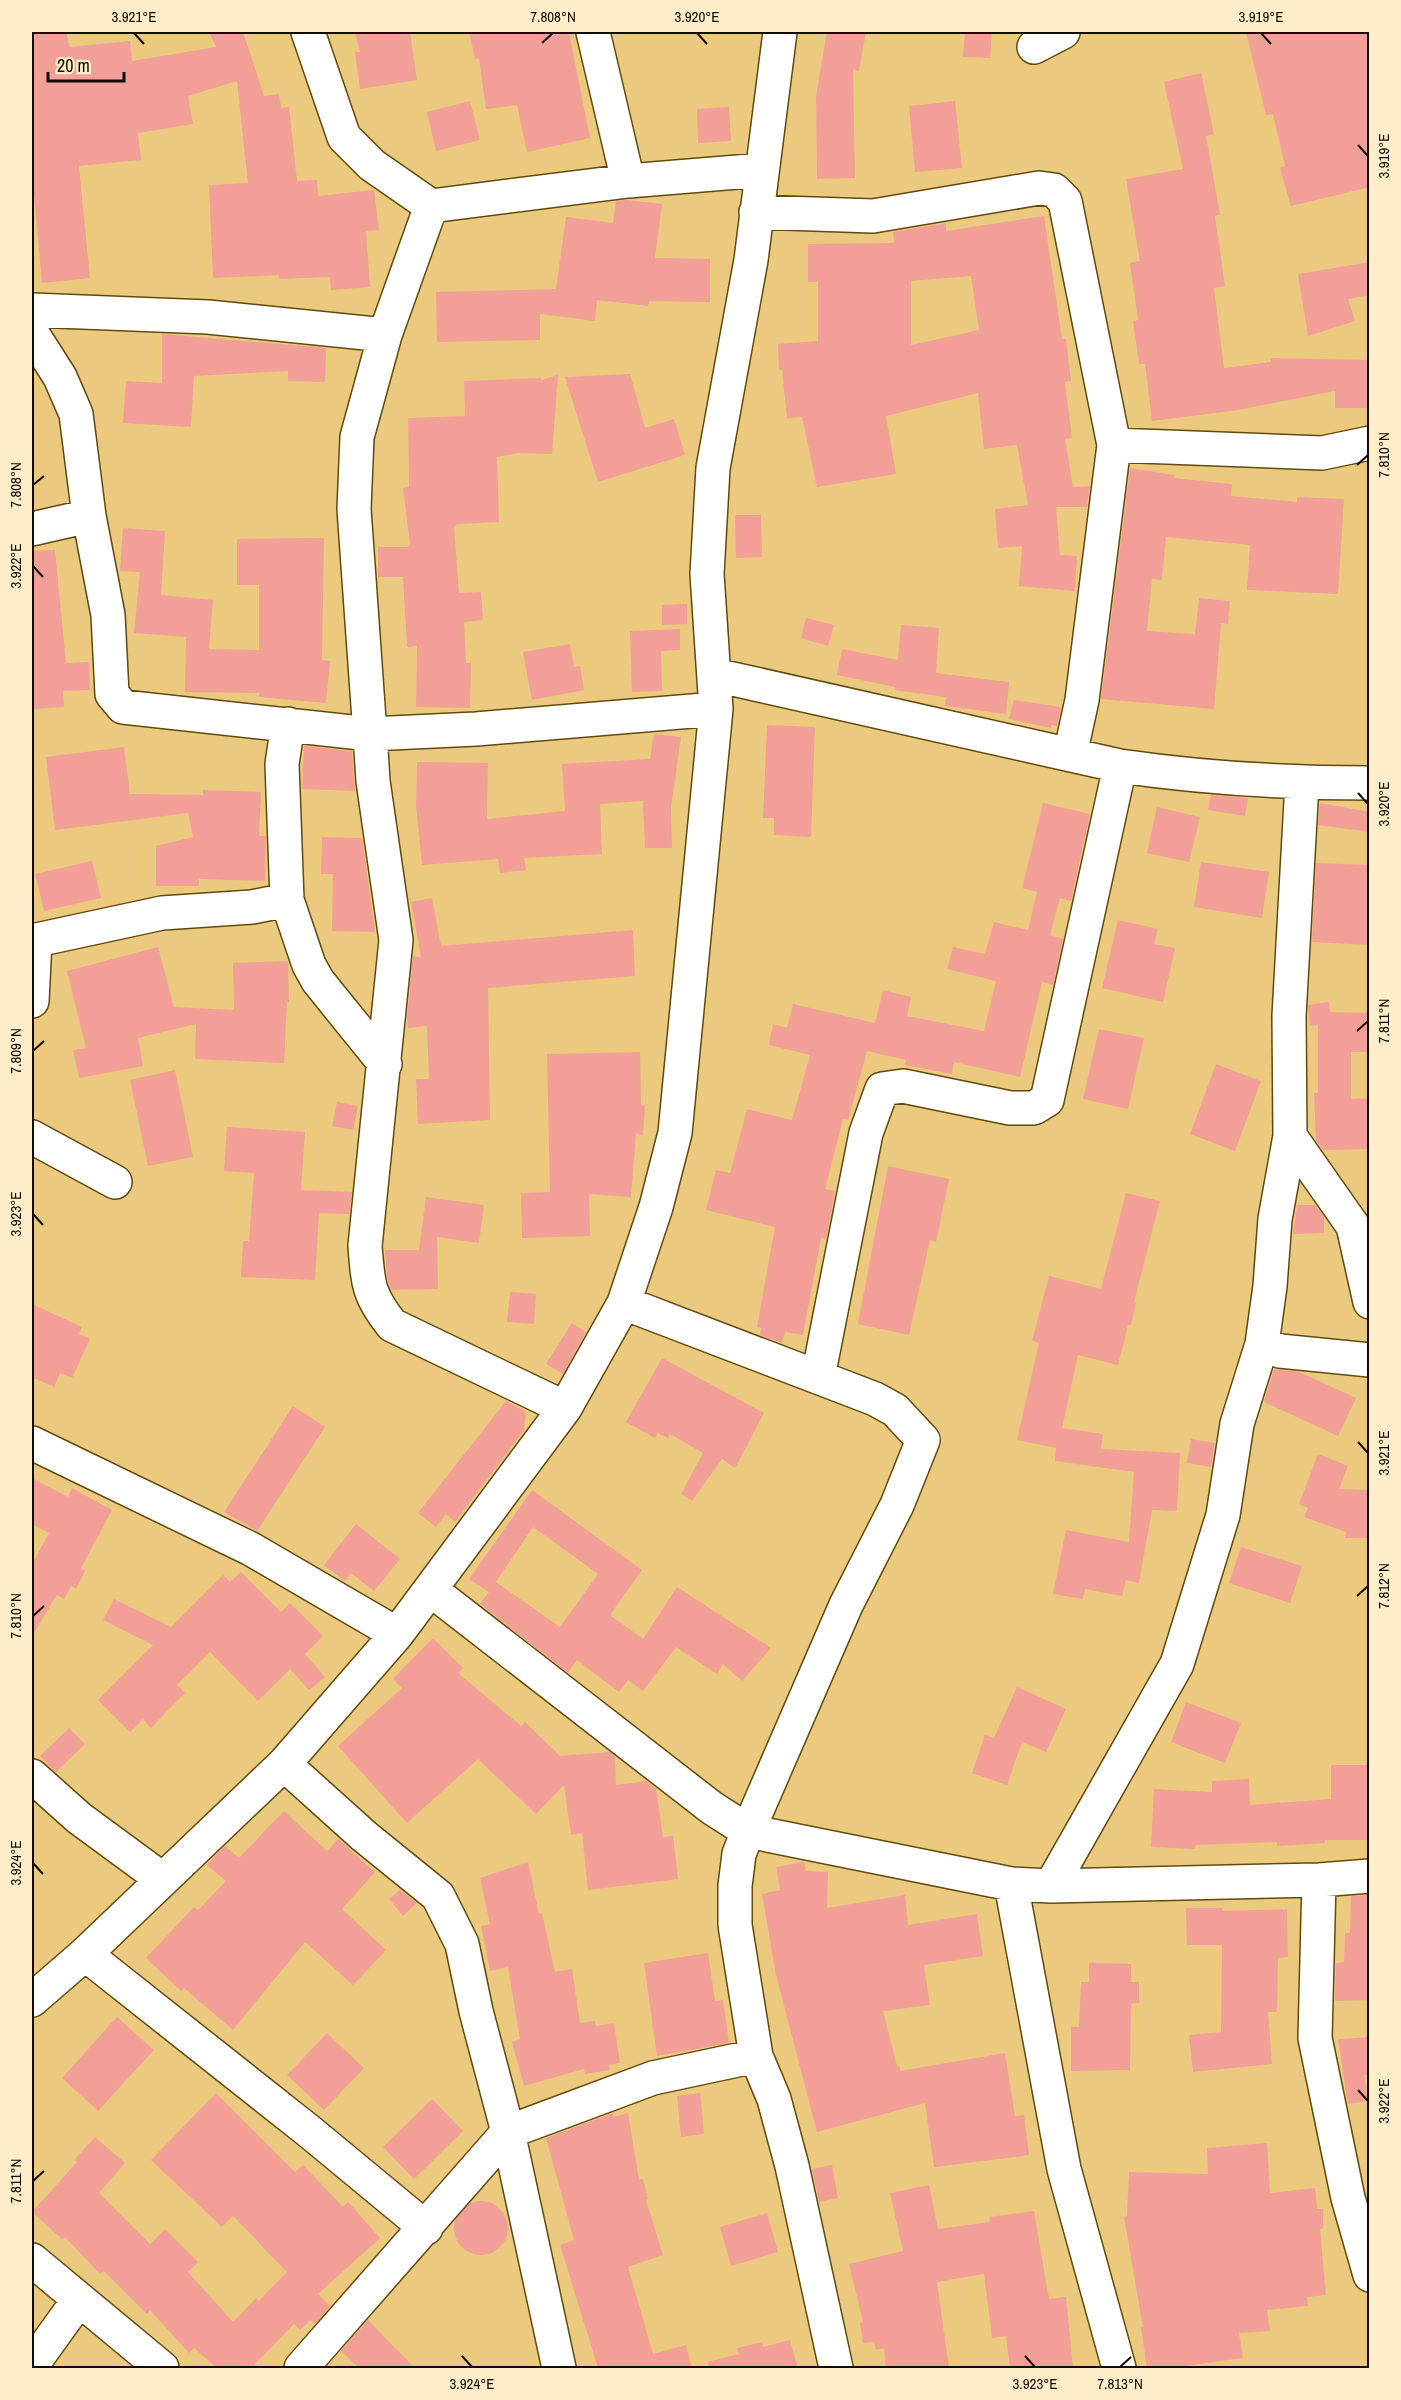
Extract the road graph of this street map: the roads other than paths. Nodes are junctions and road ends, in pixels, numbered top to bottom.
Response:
1 (308, 32) edge
2 (593, 32) edge
3 (780, 32) edge
4 (1063, 32) edge
5 (1034, 47) dead end
6 (762, 170) junction
7 (628, 181) junction
8 (431, 206) junction
9 (756, 212) junction
10 (32, 310) edge
11 (32, 333) edge
12 (385, 335) junction
13 (1370, 443) edge
14 (1114, 445) junction
15 (89, 516) junction
16 (32, 529) edge
17 (715, 675) junction
18 (716, 709) junction
19 (288, 724) junction
20 (370, 734) junction
21 (1071, 755) junction
22 (1120, 766) junction
23 (1302, 783) junction
24 (1370, 783) edge
25 (287, 900) junction
26 (33, 941) edge
27 (32, 1002) edge
28 (385, 1064) junction
29 (1290, 1136) junction
30 (32, 1137) edge
31 (115, 1182) dead end
32 (1370, 1302) edge
33 (624, 1303) junction
34 (1262, 1344) junction
35 (1370, 1360) edge
36 (818, 1377) junction
37 (565, 1408) junction
38 (32, 1443) edge
39 (431, 1590) junction
40 (397, 1634) junction
41 (284, 1764) junction
42 (32, 1776) edge
43 (748, 1831) junction
44 (1370, 1876) edge
45 (162, 1879) junction
46 (1319, 1880) junction
47 (1011, 1884) junction
48 (1051, 1886) junction
49 (85, 1954) junction
50 (32, 2000) edge
51 (756, 2056) junction
52 (508, 2132) junction
53 (426, 2228) junction
54 (32, 2260) edge
55 (1370, 2275) edge
56 (78, 2301) junction
57 (32, 2365) edge
58 (162, 2368) edge
59 (302, 2368) edge
60 (559, 2368) edge
61 (836, 2368) edge
62 (1119, 2368) edge

1 - 8 street
2 - 7 street
3 - 6 street
4 - 5 street
6 - 7 street
6 - 9 street
7 - 8 street
8 - 12 street
9 - 14 street
9 - 17 street
10 - 12 street
11 - 15 street
12 - 20 street
13 - 14 street
14 - 21 street
15 - 16 street
15 - 19 street
17 - 18 street
17 - 21 street
18 - 20 street
18 - 33 street
19 - 20 street
19 - 25 street
20 - 28 street
21 - 22 street
22 - 23 street
22 - 36 street
23 - 24 street
23 - 29 street
25 - 26 street
25 - 28 street
26 - 27 street
28 - 37 street
29 - 32 street
29 - 34 street
30 - 31 street
33 - 36 street
33 - 37 street
34 - 35 street
34 - 48 street
36 - 43 street
37 - 39 street
38 - 40 street
39 - 40 street
39 - 43 street
40 - 41 street
41 - 45 street
41 - 52 street
42 - 45 street
43 - 47 street
43 - 51 street
44 - 46 street
45 - 49 street
46 - 48 street
46 - 55 street
47 - 48 street
47 - 62 street
49 - 50 street
49 - 53 street
51 - 52 street
51 - 61 street
52 - 53 street
52 - 60 street
53 - 59 street
54 - 56 street
56 - 57 street
56 - 58 street

